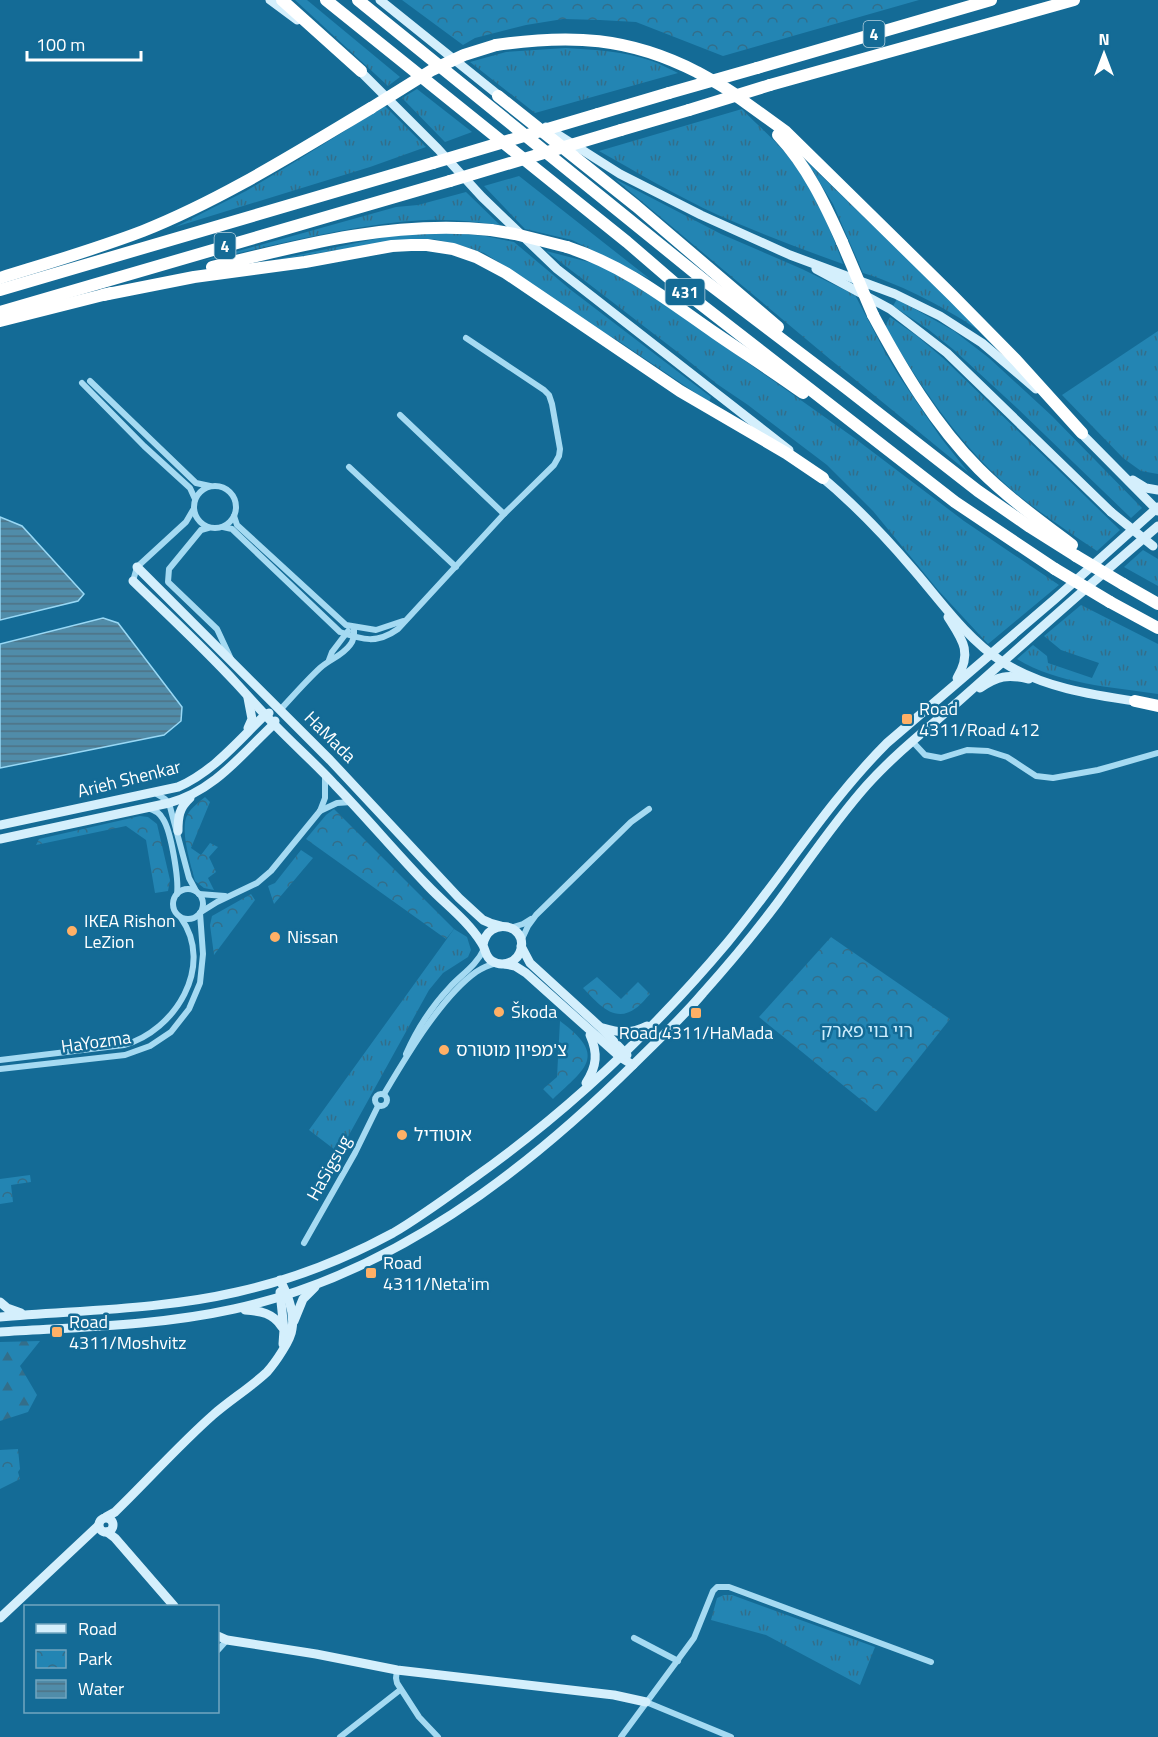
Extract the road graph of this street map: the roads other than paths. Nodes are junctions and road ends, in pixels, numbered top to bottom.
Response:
1 (270, 0) edge
2 (282, 0) edge
3 (326, 0) edge
4 (358, 0) edge
5 (380, 0) edge
6 (991, 0) edge
7 (1074, 0) edge
8 (361, 71) junction
9 (735, 95) junction
10 (498, 96) junction
11 (790, 255) junction
12 (0, 278) edge
13 (0, 290) edge
14 (103, 296) junction
15 (0, 312) edge
16 (0, 321) edge
17 (466, 338) dead end
18 (90, 381) dead end
19 (82, 383) dead end
20 (846, 388) junction
21 (400, 415) dead end
22 (1082, 433) junction
23 (349, 467) dead end
24 (1121, 472) junction
25 (823, 478) junction
26 (930, 483) junction
27 (210, 486) junction
28 (1158, 490) edge
29 (195, 499) junction
30 (1157, 509) edge
31 (194, 510) junction
32 (504, 514) junction
33 (234, 516) junction
34 (1158, 526) edge
35 (223, 527) junction
36 (208, 528) junction
37 (1156, 548) edge
38 (1078, 554) junction
39 (137, 567) junction
40 (456, 567) junction
41 (133, 581) joint
42 (928, 587) junction
43 (1158, 604) edge
44 (407, 620) junction
45 (354, 627) junction
46 (1158, 628) edge
47 (345, 634) junction
48 (354, 637) junction
49 (990, 653) junction
50 (329, 660) junction
51 (233, 662) junction
52 (1002, 662) junction
53 (1050, 684) junction
54 (951, 688) junction
55 (248, 696) junction
56 (960, 700) junction
57 (1135, 701) joint
58 (1158, 706) edge
59 (280, 710) junction
60 (265, 715) junction
61 (274, 724) junction
62 (244, 735) junction
63 (285, 735) junction
64 (912, 741) junction
65 (256, 742) junction
66 (1158, 753) edge
67 (324, 774) junction
68 (153, 793) junction
69 (193, 795) junction
70 (351, 802) junction
71 (169, 803) junction
72 (148, 808) junction
73 (650, 809) dead end
74 (320, 811) junction
75 (0, 825) edge
76 (178, 831) junction
77 (0, 839) edge
78 (197, 893) junction
79 (177, 894) junction
80 (229, 896) junction
81 (200, 913) junction
82 (536, 915) junction
83 (181, 918) junction
84 (505, 927) junction
85 (521, 944) junction
86 (484, 947) junction
87 (501, 964) junction
88 (657, 1020) junction
89 (600, 1027) junction
90 (588, 1030) junction
91 (622, 1055) junction
92 (0, 1060) edge
93 (633, 1065) junction
94 (0, 1069) edge
95 (398, 1071) junction
96 (577, 1096) junction
97 (304, 1243) dead end
98 (280, 1280) junction
99 (319, 1284) junction
100 (284, 1296) junction
101 (0, 1302) edge
102 (234, 1310) junction
103 (32, 1314) junction
104 (0, 1317) edge
105 (288, 1329) junction
106 (0, 1332) edge
107 (107, 1526) junction
108 (173, 1605) edge
109 (0, 1618) edge
110 (222, 1638) edge
111 (634, 1638) dead end
112 (678, 1660) junction
113 (931, 1662) dead end
114 (397, 1670) junction
115 (400, 1690) junction
116 (646, 1702) junction
117 (340, 1737) edge
118 (438, 1737) edge
119 (621, 1737) edge
120 (731, 1737) edge

1 - 8 main road
2 - 8 highway
3 - 26 highway, 431
4 - 20 highway, 431
5 - 10 main road
6 - 13 highway, 4, bridge
7 - 15 highway, 4, bridge
8 - 25 main road
9 - 12 highway, bridge
9 - 22 highway
9 - 38 highway, bridge
10 - 11 main road
10 - 20 highway
11 - 22 main road
11 - 37 main road, bridge
14 - 16 highway
14 - 25 highway
14 - 26 highway, bridge
17 - 32 street
18 - 27 street
19 - 29 street
20 - 38 highway, 431
21 - 32 street
22 - 24 main road
23 - 40 street
24 - 28 main road
24 - 30 main road
25 - 42 main road
26 - 46 highway, 431, bridge
27 - 29 street
27 - 33 street
29 - 31 street
30 - 49 main road
31 - 36 street
31 - 39 street
32 - 40 street
33 - 35 street
33 - 45 street
34 - 52 main road
35 - 36 street
35 - 47 street
36 - 51 street
38 - 43 highway, 431, bridge
39 - 41 street
39 - 51 main road, HaMada
40 - 44 street
41 - 55 main road, HaMada
42 - 49 main road
42 - 54 main road
44 - 45 street
44 - 48 street
45 - 47 street
45 - 48 street
47 - 48 street
47 - 50 street
48 - 50 street
49 - 52 main road
49 - 54 main road
50 - 59 street
51 - 59 main road, HaMada
52 - 53 main road
52 - 56 main road
53 - 56 main road
53 - 57 main road
54 - 88 main road
55 - 60 main road, HaMada
55 - 62 main road
56 - 64 main road
57 - 58 highway
59 - 60 main road, Arieh Shenkar
59 - 61 main road, Arieh Shenkar
59 - 84 main road, HaMada
60 - 61 main road, HaMada
60 - 62 main road, Arieh Shenkar
61 - 63 main road, HaMada
61 - 65 main road, Arieh Shenkar
62 - 68 main road, Arieh Shenkar
63 - 65 main road
63 - 67 main road, HaMada
64 - 66 street
64 - 93 main road
65 - 69 main road, Arieh Shenkar
67 - 70 main road, HaMada
67 - 74 street
68 - 71 street
68 - 75 main road, Arieh Shenkar
69 - 71 main road, Arieh Shenkar
69 - 76 main road
70 - 74 street
70 - 86 main road, HaMada
71 - 72 main road, Arieh Shenkar
71 - 76 street
72 - 77 main road, Arieh Shenkar
72 - 79 street
73 - 82 street
74 - 80 street
76 - 78 street
78 - 79 street
78 - 80 street
78 - 81 street
79 - 83 street
80 - 81 street
81 - 83 street
81 - 94 street, HaYozma
82 - 84 street
82 - 85 street
83 - 92 street, HaYozma
84 - 85 main road
84 - 86 main road
85 - 87 main road
85 - 89 main road
86 - 87 main road
86 - 95 street
87 - 90 main road
87 - 95 street
88 - 89 main road
88 - 91 main road
89 - 91 main road
90 - 91 main road
90 - 96 main road
91 - 93 main road
91 - 96 main road
93 - 99 main road
95 - 97 street, HaSigsug
96 - 98 main road
98 - 100 main road
98 - 103 main road
99 - 100 main road
99 - 105 main road
100 - 102 main road
100 - 105 main road
101 - 103 main road
102 - 105 main road
102 - 106 main road
103 - 104 main road
105 - 107 main road
107 - 108 main road
107 - 109 main road
110 - 114 main road
111 - 112 street
112 - 113 street
112 - 116 street
114 - 115 street
114 - 116 main road
115 - 117 street
115 - 118 street
116 - 119 street
116 - 120 street

